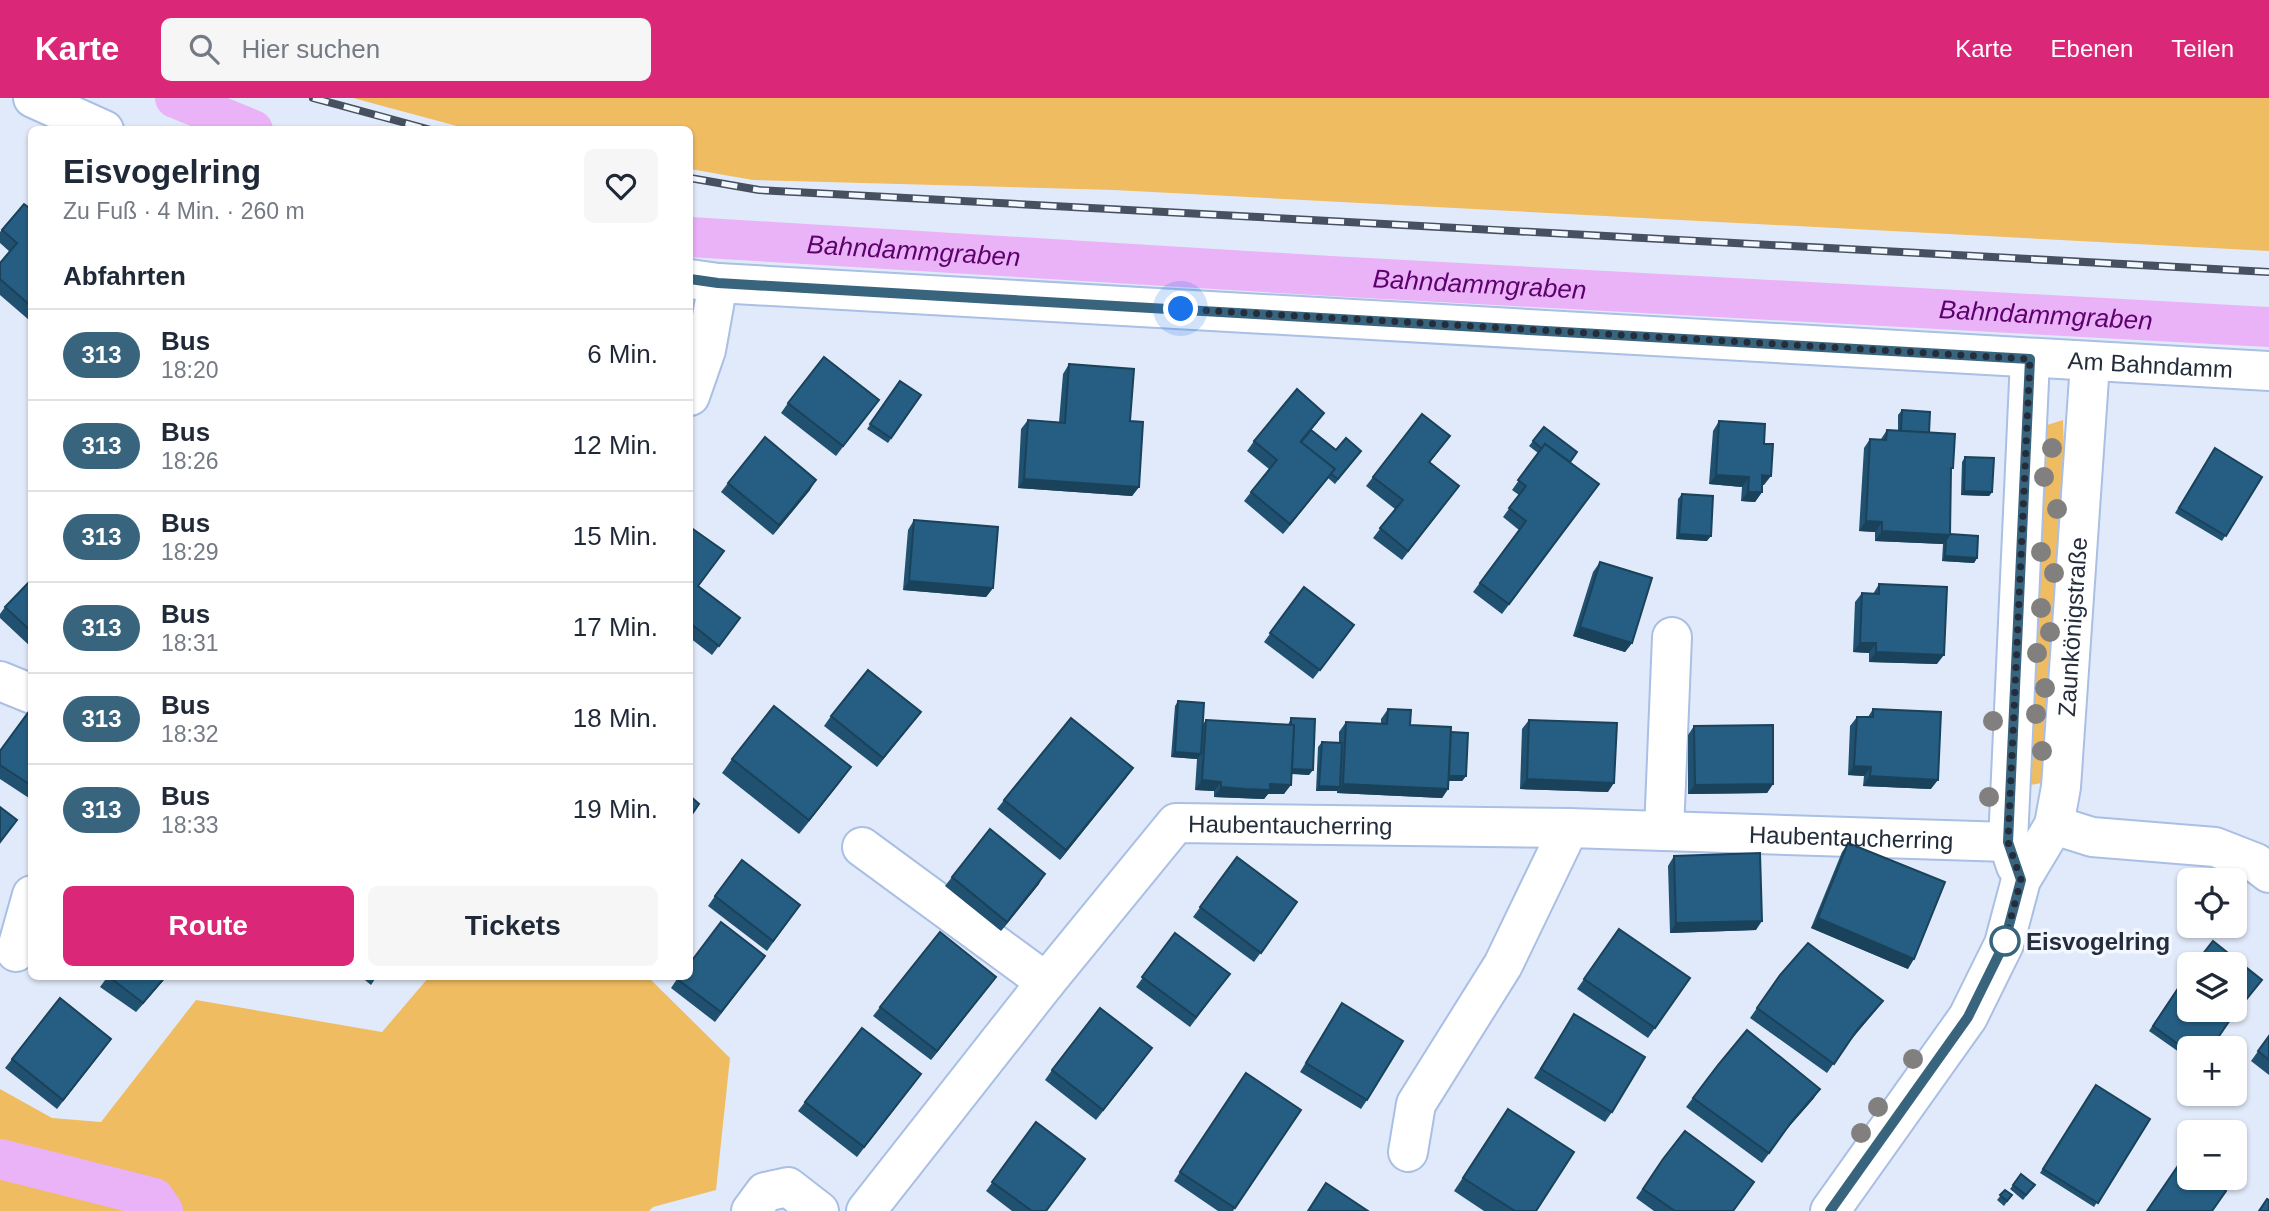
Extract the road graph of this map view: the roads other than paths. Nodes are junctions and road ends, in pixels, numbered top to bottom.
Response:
1 (33, 98) edge
2 (95, 126) edge
3 (704, 281) edge
4 (2030, 359) junction
5 (2090, 363) junction
6 (2269, 371) edge
7 (693, 387) edge
8 (1672, 637) dead end
9 (0, 681) edge
10 (28, 692) edge
11 (2054, 825) junction
12 (1569, 828) junction
13 (1664, 831) junction
14 (2008, 842) junction
15 (862, 847) dead end
16 (2269, 873) edge
17 (2021, 880) junction
18 (28, 909) edge
19 (16, 952) dead end
20 (1046, 982) junction
21 (1408, 1153) dead end
22 (751, 1211) edge
23 (819, 1211) edge
24 (866, 1211) edge
25 (1830, 1211) edge

1 - 2 street
3 - 4 street, Am Bahndamm
3 - 7 street
4 - 5 street, Am Bahndamm
4 - 14 street, Zaunkönigstraße
5 - 6 street, Am Bahndamm
5 - 11 street, Zaunkönigstraße
8 - 13 street
9 - 10 street
11 - 16 street
11 - 17 street, Zaunkönigstraße
12 - 13 street, Haubentaucherring
12 - 20 street, Haubentaucherring
12 - 21 street
13 - 14 street, Haubentaucherring
14 - 17 street, Zaunkönigstraße
15 - 20 street
17 - 25 street, Zaunkönigstraße
18 - 19 street
20 - 24 street, Haubentaucherring
22 - 23 street

